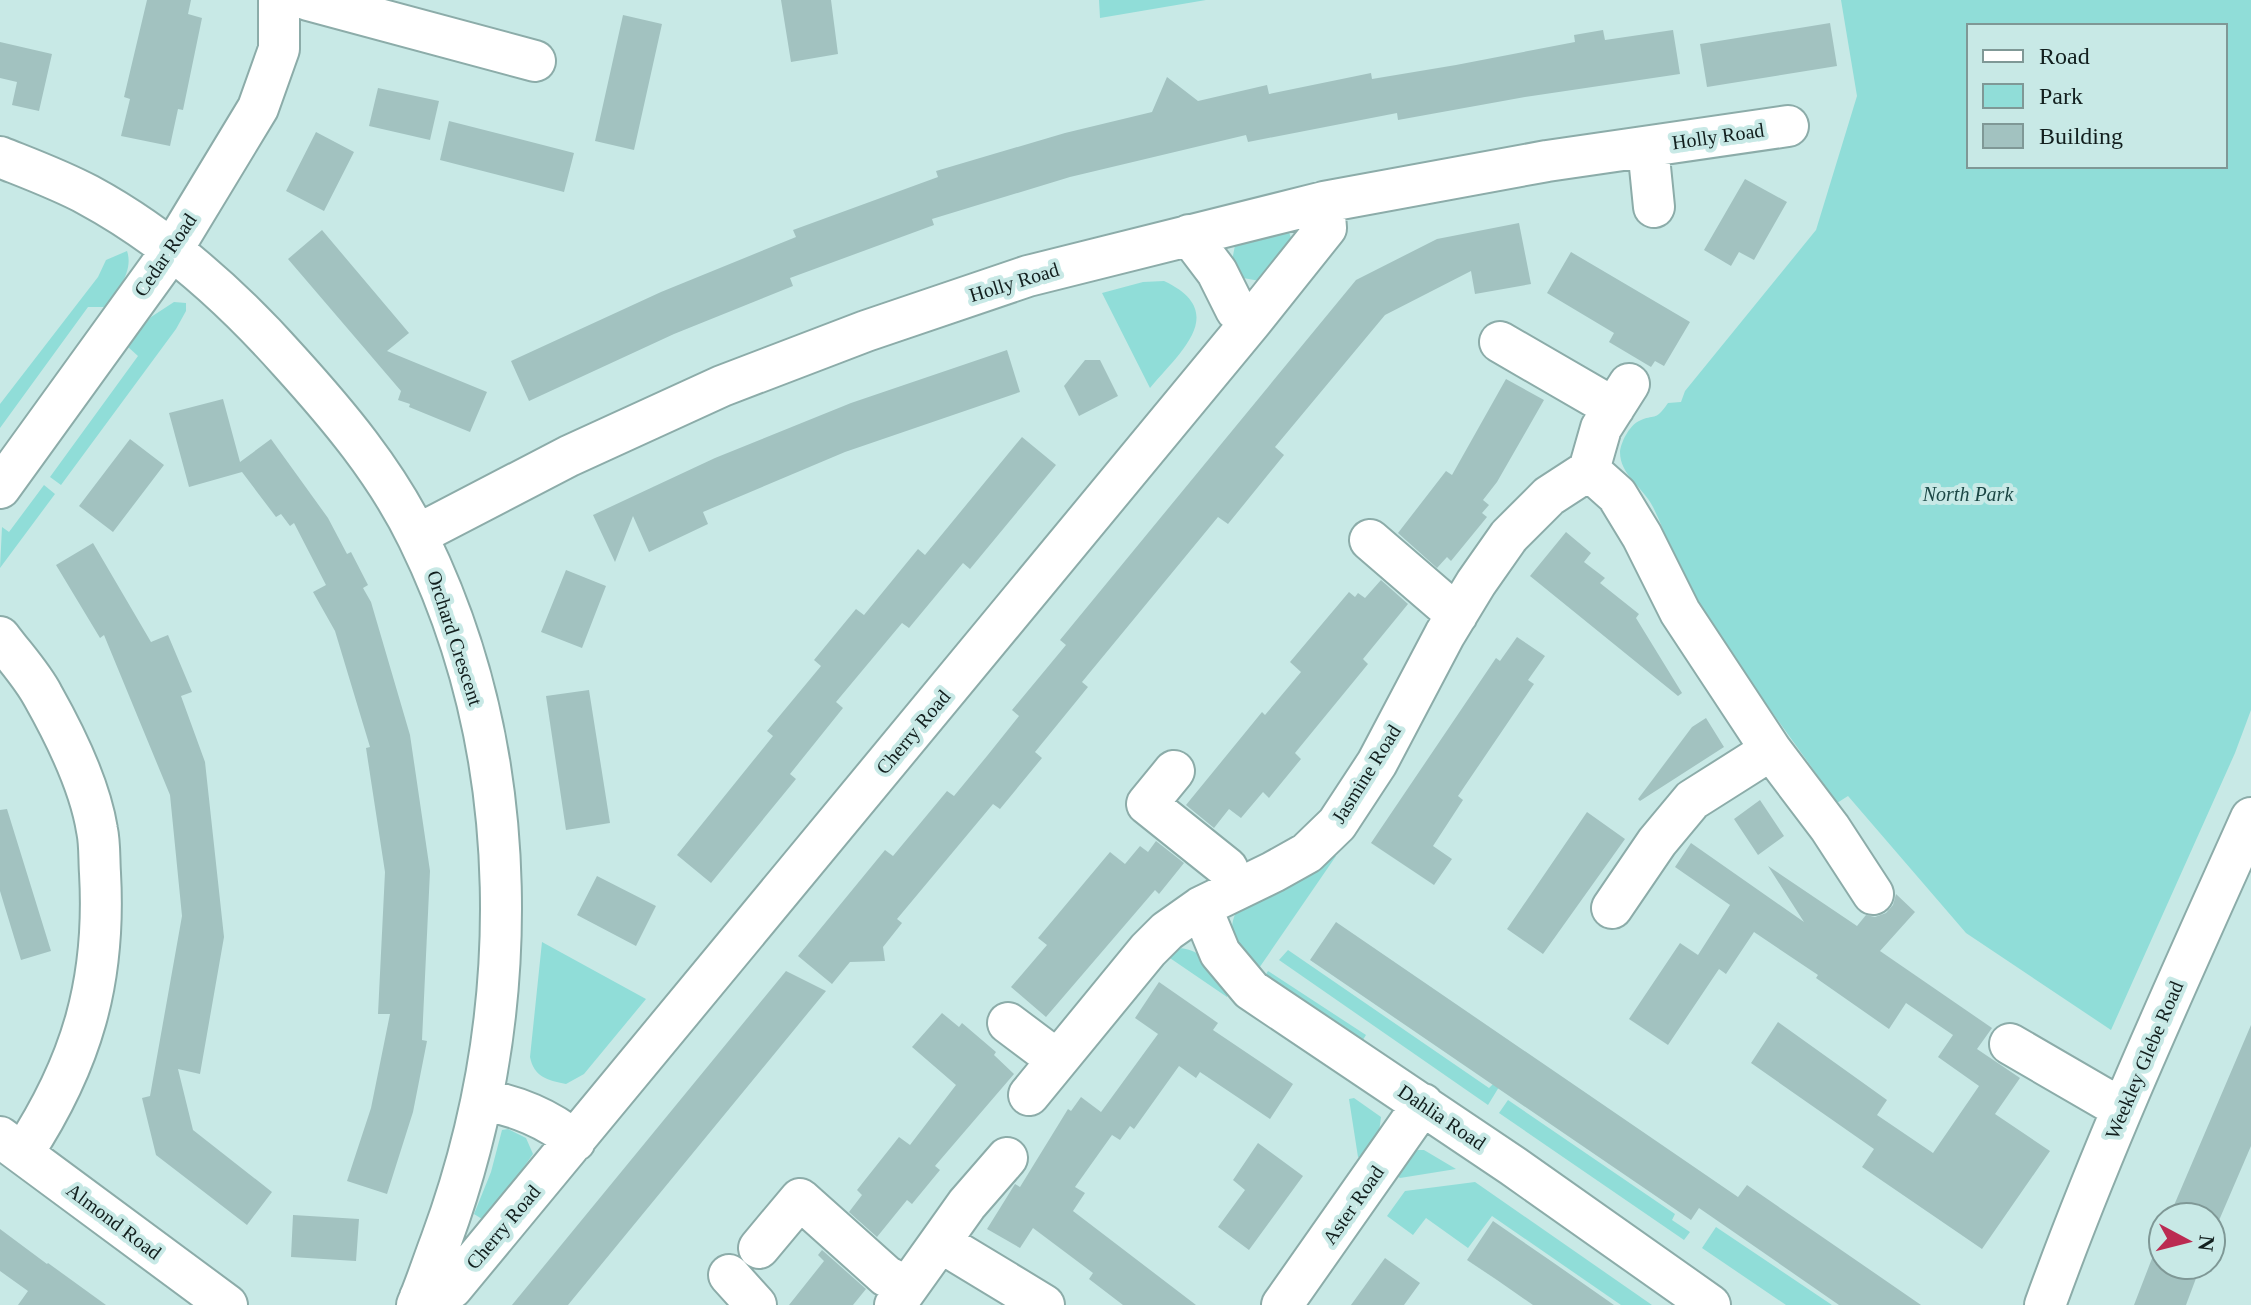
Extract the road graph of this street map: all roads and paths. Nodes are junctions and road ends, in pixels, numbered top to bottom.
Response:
1 (279, 0) edge
2 (308, 0) edge
3 (535, 61) dead end
4 (1788, 126) dead end
5 (1648, 147) junction
6 (0, 157) edge
7 (1324, 202) junction
8 (1654, 207) dead end
9 (1189, 235) junction
10 (172, 250) junction
11 (1251, 322) junction
12 (1500, 342) dead end
13 (1589, 470) junction
14 (0, 488) edge
15 (417, 535) junction
16 (1370, 540) dead end
17 (1457, 615) junction
18 (0, 637) edge
19 (1771, 750) junction
20 (1174, 771) dead end
21 (2251, 818) edge
22 (1236, 889) junction
23 (1873, 894) dead end
24 (1201, 907) junction
25 (1612, 908) dead end
26 (1008, 1023) dead end
27 (2010, 1044) dead end
28 (1056, 1059) junction
29 (1029, 1095) dead end
30 (482, 1100) junction
31 (1423, 1104) junction
32 (2122, 1109) junction
33 (575, 1141) junction
34 (11, 1145) edge
35 (1007, 1158) dead end
36 (940, 1242) junction
37 (759, 1248) dead end
38 (729, 1275) dead end
39 (901, 1296) edge
40 (418, 1301) edge
41 (227, 1305) edge
42 (756, 1305) edge
43 (1044, 1305) edge
44 (1282, 1305) edge
45 (1710, 1305) edge
46 (2045, 1305) edge

1 - 10 street, Cedar Road
2 - 3 street
4 - 5 street, Holly Road
5 - 7 street, Holly Road
5 - 8 street, Holly Road
6 - 10 street, Orchard Crescent
7 - 9 street, Holly Road
7 - 11 street, Cherry Road
9 - 11 street
9 - 15 street, Holly Road
10 - 14 street, Cedar Road
10 - 15 street, Orchard Crescent
11 - 33 street, Cherry Road
12 - 13 street
13 - 17 street, Jasmine Road
13 - 19 street
15 - 30 street, Orchard Crescent
16 - 17 street
17 - 22 street, Jasmine Road
18 - 34 street
19 - 23 street
19 - 25 street
20 - 22 street
21 - 32 street, Weekley Glebe Road
22 - 24 street, Jasmine Road
24 - 28 street, Jasmine Road
24 - 31 street, Dahlia Road
26 - 28 street
27 - 32 street
28 - 29 street, Jasmine Road
30 - 33 street
30 - 40 street, Orchard Crescent
31 - 44 street, Aster Road
31 - 45 street, Dahlia Road
32 - 46 street, Weekley Glebe Road
33 - 40 street, Cherry Road
34 - 41 street, Almond Road
35 - 36 street
36 - 39 street
36 - 43 street
37 - 39 street
38 - 42 street

